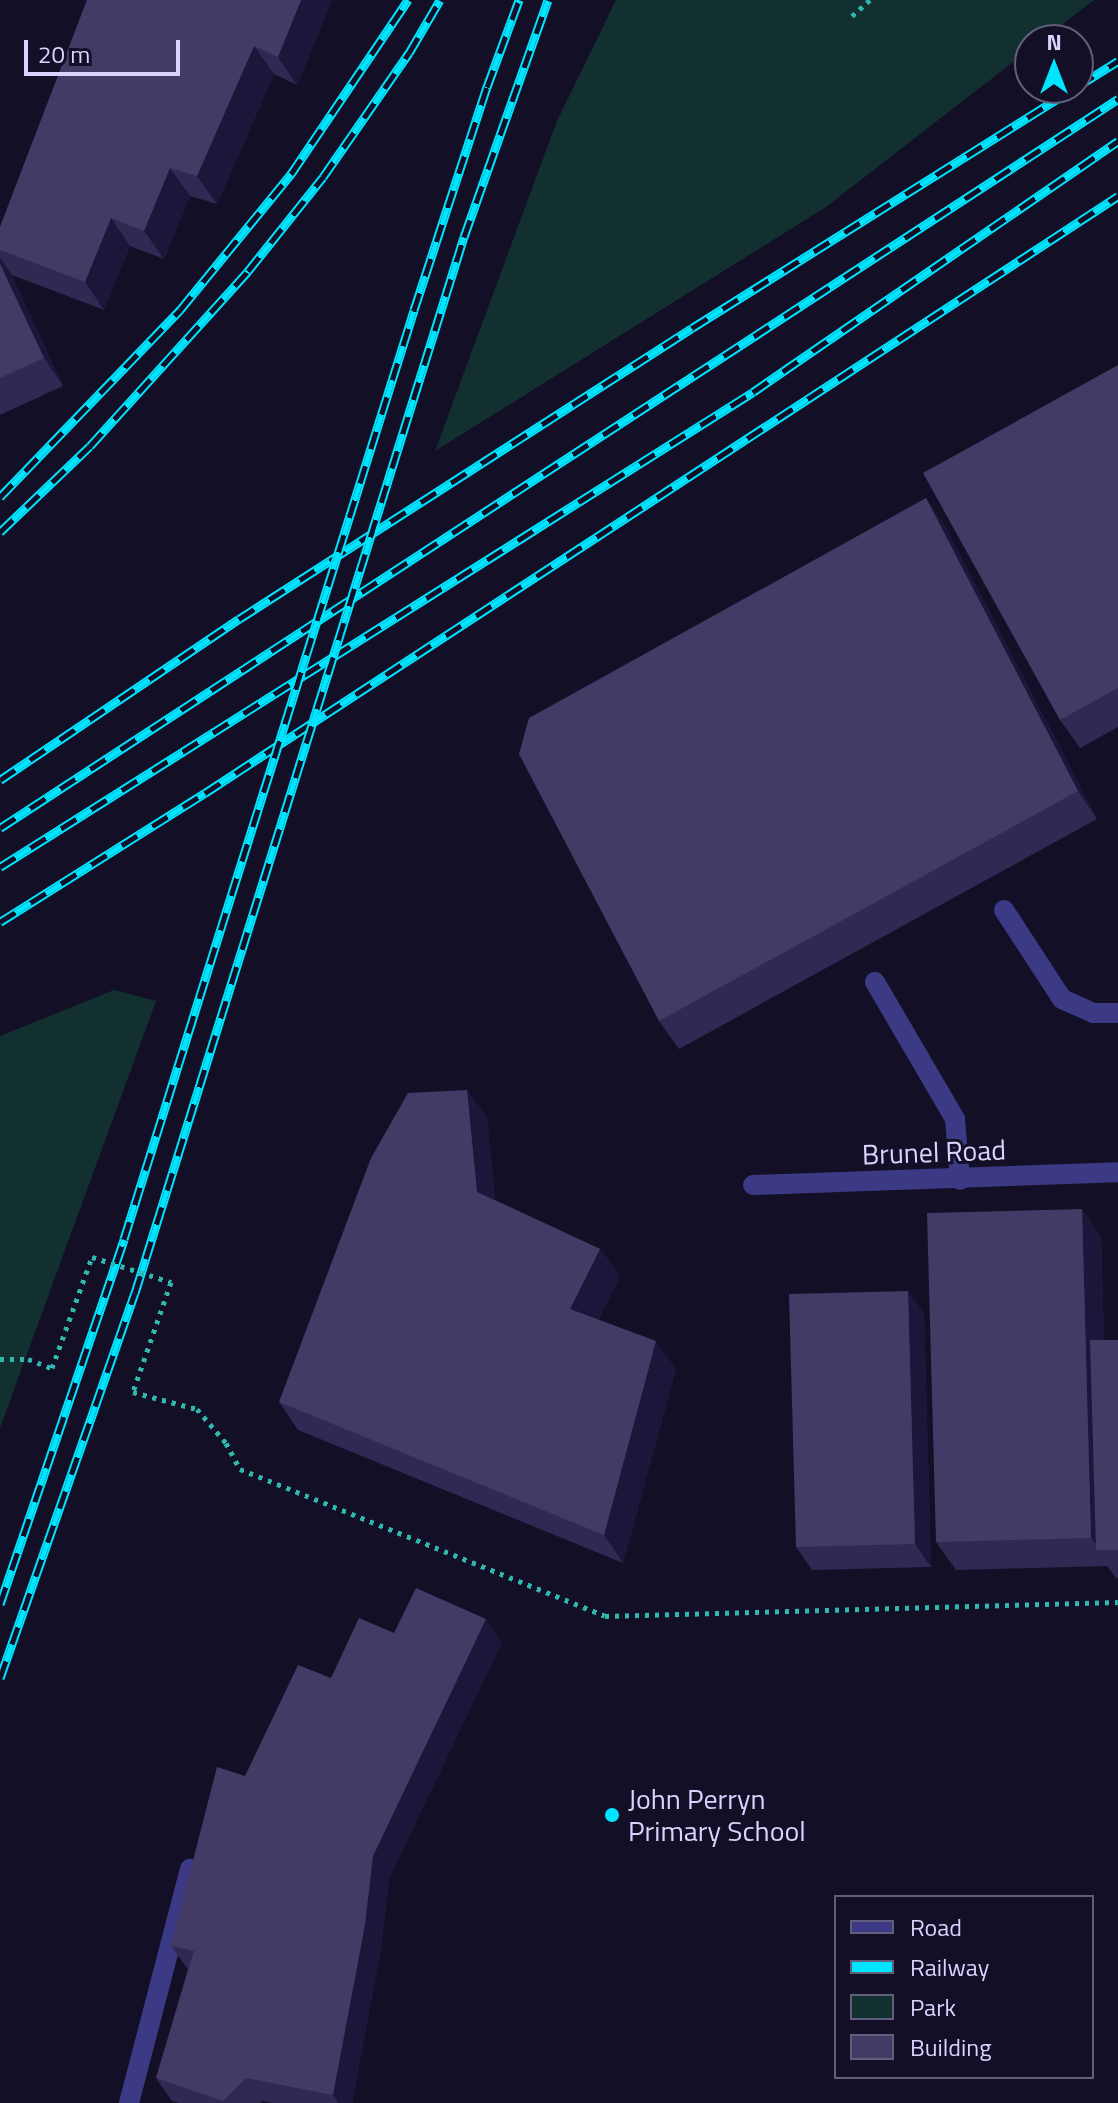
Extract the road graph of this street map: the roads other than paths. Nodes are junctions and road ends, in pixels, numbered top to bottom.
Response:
1 (1004, 910) dead end
2 (875, 982) dead end
3 (1118, 1013) edge
4 (1118, 1172) edge
5 (960, 1180) junction
6 (753, 1185) dead end
7 (190, 1869) edge
8 (129, 2103) edge

1 - 3 street
2 - 5 street
4 - 5 street, Brunel Road
5 - 6 street, Brunel Road
7 - 8 street

